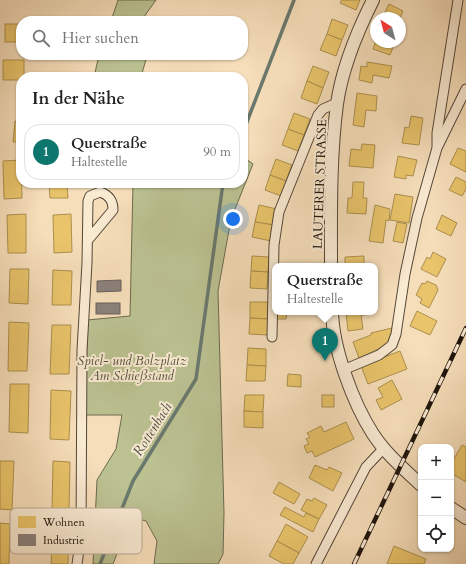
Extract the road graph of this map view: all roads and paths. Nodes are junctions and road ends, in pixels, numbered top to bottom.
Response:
1 (373, 0) edge
2 (458, 0) edge
3 (466, 89) edge
4 (337, 103) junction
5 (437, 148) junction
6 (88, 240) junction
7 (274, 263) edge
8 (331, 263) edge
9 (272, 315) edge
10 (332, 315) edge
11 (272, 337) dead end
12 (343, 370) junction
13 (384, 448) junction
14 (418, 482) edge
15 (81, 508) edge
16 (454, 510) edge
17 (466, 518) edge
18 (78, 554) edge
19 (77, 564) edge
20 (316, 564) edge

1 - 4 street, LAUTERER STRASSE
2 - 5 street
3 - 5 street
4 - 7 street, LAUTERER STRASSE
4 - 8 street, LAUTERER STRASSE
5 - 12 street
6 - 6 street
6 - 15 street
9 - 11 street, LAUTERER STRASSE
10 - 12 street
12 - 13 street
13 - 14 street
13 - 20 street
16 - 17 street
18 - 19 street

